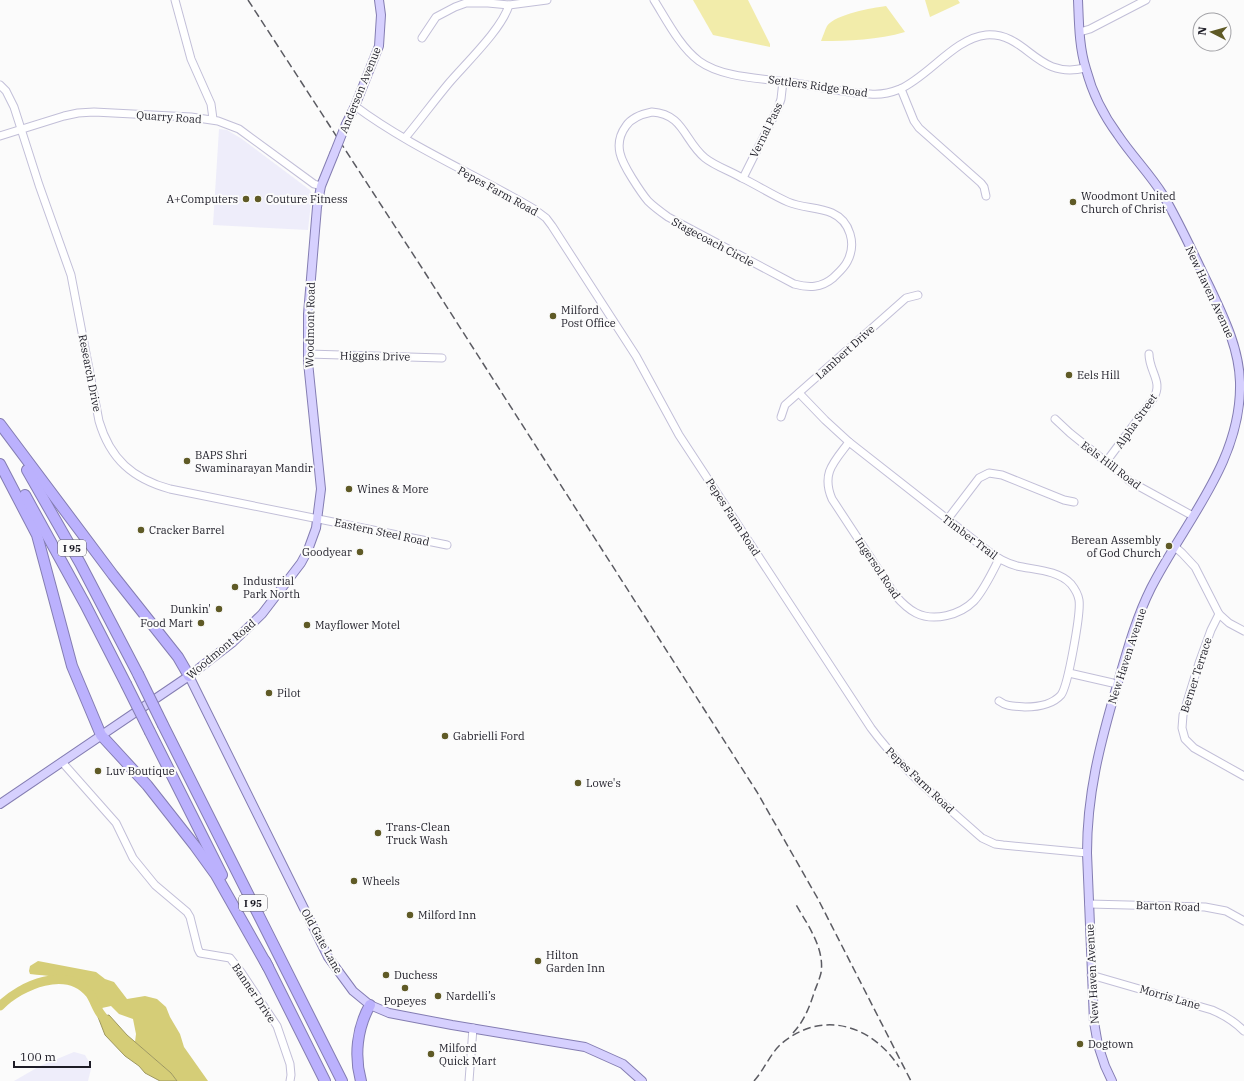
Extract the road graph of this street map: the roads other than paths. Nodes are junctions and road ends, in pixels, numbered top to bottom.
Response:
1 (175, 0) edge
2 (379, 0) edge
3 (547, 0) edge
4 (654, 0) edge
5 (1078, 0) edge
6 (1146, 0) edge
7 (509, 5) junction
8 (1080, 32) junction
9 (422, 38) dead end
10 (1085, 68) junction
11 (783, 81) junction
12 (0, 85) edge
13 (901, 89) junction
14 (355, 106) junction
15 (213, 120) junction
16 (21, 130) junction
17 (0, 136) edge
18 (405, 138) junction
19 (334, 154) joint
20 (742, 178) junction
21 (321, 186) junction
22 (986, 196) dead end
23 (918, 295) dead end
24 (308, 354) junction
25 (1149, 354) dead end
26 (442, 358) dead end
27 (1241, 370) edge
28 (799, 393) junction
29 (781, 417) dead end
30 (1055, 419) dead end
31 (0, 425) edge
32 (849, 442) junction
33 (0, 454) edge
34 (1106, 462) junction
35 (0, 464) edge
36 (1074, 502) dead end
37 (1194, 516) junction
38 (318, 518) junction
39 (947, 520) junction
40 (447, 545) dead end
41 (1175, 547) junction
42 (999, 559) junction
43 (1219, 614) junction
44 (1244, 631) edge
45 (1069, 674) junction
46 (189, 676) junction
47 (1117, 684) junction
48 (999, 701) dead end
49 (101, 735) junction
50 (62, 762) junction
51 (1244, 776) edge
52 (0, 804) edge
53 (1087, 852) junction
54 (1089, 904) junction
55 (1244, 921) edge
56 (268, 967) junction
57 (1092, 975) junction
58 (370, 1005) junction
59 (473, 1028) junction
60 (1244, 1031) edge
61 (290, 1081) edge
62 (325, 1081) edge
63 (342, 1081) edge
64 (361, 1081) edge
65 (469, 1081) edge
66 (642, 1081) edge
67 (1112, 1081) edge

1 - 15 street
2 - 14 main road, Anderson Avenue
3 - 7 street
4 - 11 street, Settlers Ridge Road
5 - 8 main road, New Haven Avenue
6 - 8 street
7 - 9 street
7 - 18 street
8 - 10 main road, New Haven Avenue
10 - 13 street, Settlers Ridge Road
10 - 27 main road, New Haven Avenue
11 - 13 street, Settlers Ridge Road
11 - 20 street, Vernal Pass
12 - 16 street, Research Drive
13 - 22 street
14 - 18 street
14 - 19 main road, Anderson Avenue, bridge
15 - 16 street, Quarry Road
15 - 21 street, Quarry Road
16 - 17 street, Quarry Road
16 - 38 street, Research Drive
18 - 53 street, Pepes Farm Road
19 - 21 main road, Woodmont Road
20 - 20 street, Stagecoach Circle
21 - 24 main road, Woodmont Road
23 - 28 street, Lambert Drive
24 - 26 street, Higgins Drive
24 - 38 main road, Woodmont Road
25 - 34 street, Alpha Street
27 - 37 main road, New Haven Avenue
28 - 29 street, Lambert Drive
28 - 32 street, Timber Trail
30 - 34 street, Eels Hill Road
31 - 46 highway
31 - 63 highway, I 95, bridge
32 - 39 street, Timber Trail
32 - 42 street, Ingersol Road
33 - 56 highway, I 95, bridge
34 - 37 street, Eels Hill Road
35 - 49 highway
36 - 39 street
37 - 41 main road, New Haven Avenue
38 - 40 street, Eastern Steel Road
38 - 46 main road, Woodmont Road
39 - 42 street, Timber Trail
41 - 43 street
41 - 47 main road, New Haven Avenue
42 - 45 street, Timber Trail
43 - 44 street
43 - 51 street, Berner Terrace
45 - 47 street
45 - 48 street, Timber Trail
46 - 49 main road, Woodmont Road
46 - 58 main road, Old Gate Lane
47 - 53 main road, New Haven Avenue
49 - 50 main road, Woodmont Road
49 - 56 highway
50 - 52 main road, Woodmont Road
50 - 61 street, Banner Drive
53 - 54 main road, New Haven Avenue
54 - 55 street, Barton Road
54 - 57 main road, New Haven Avenue
56 - 62 highway, I 95
57 - 60 street, Morris Lane
57 - 67 main road, New Haven Avenue
58 - 59 main road, Old Gate Lane
58 - 64 highway
59 - 65 street
59 - 66 main road, Old Gate Lane

